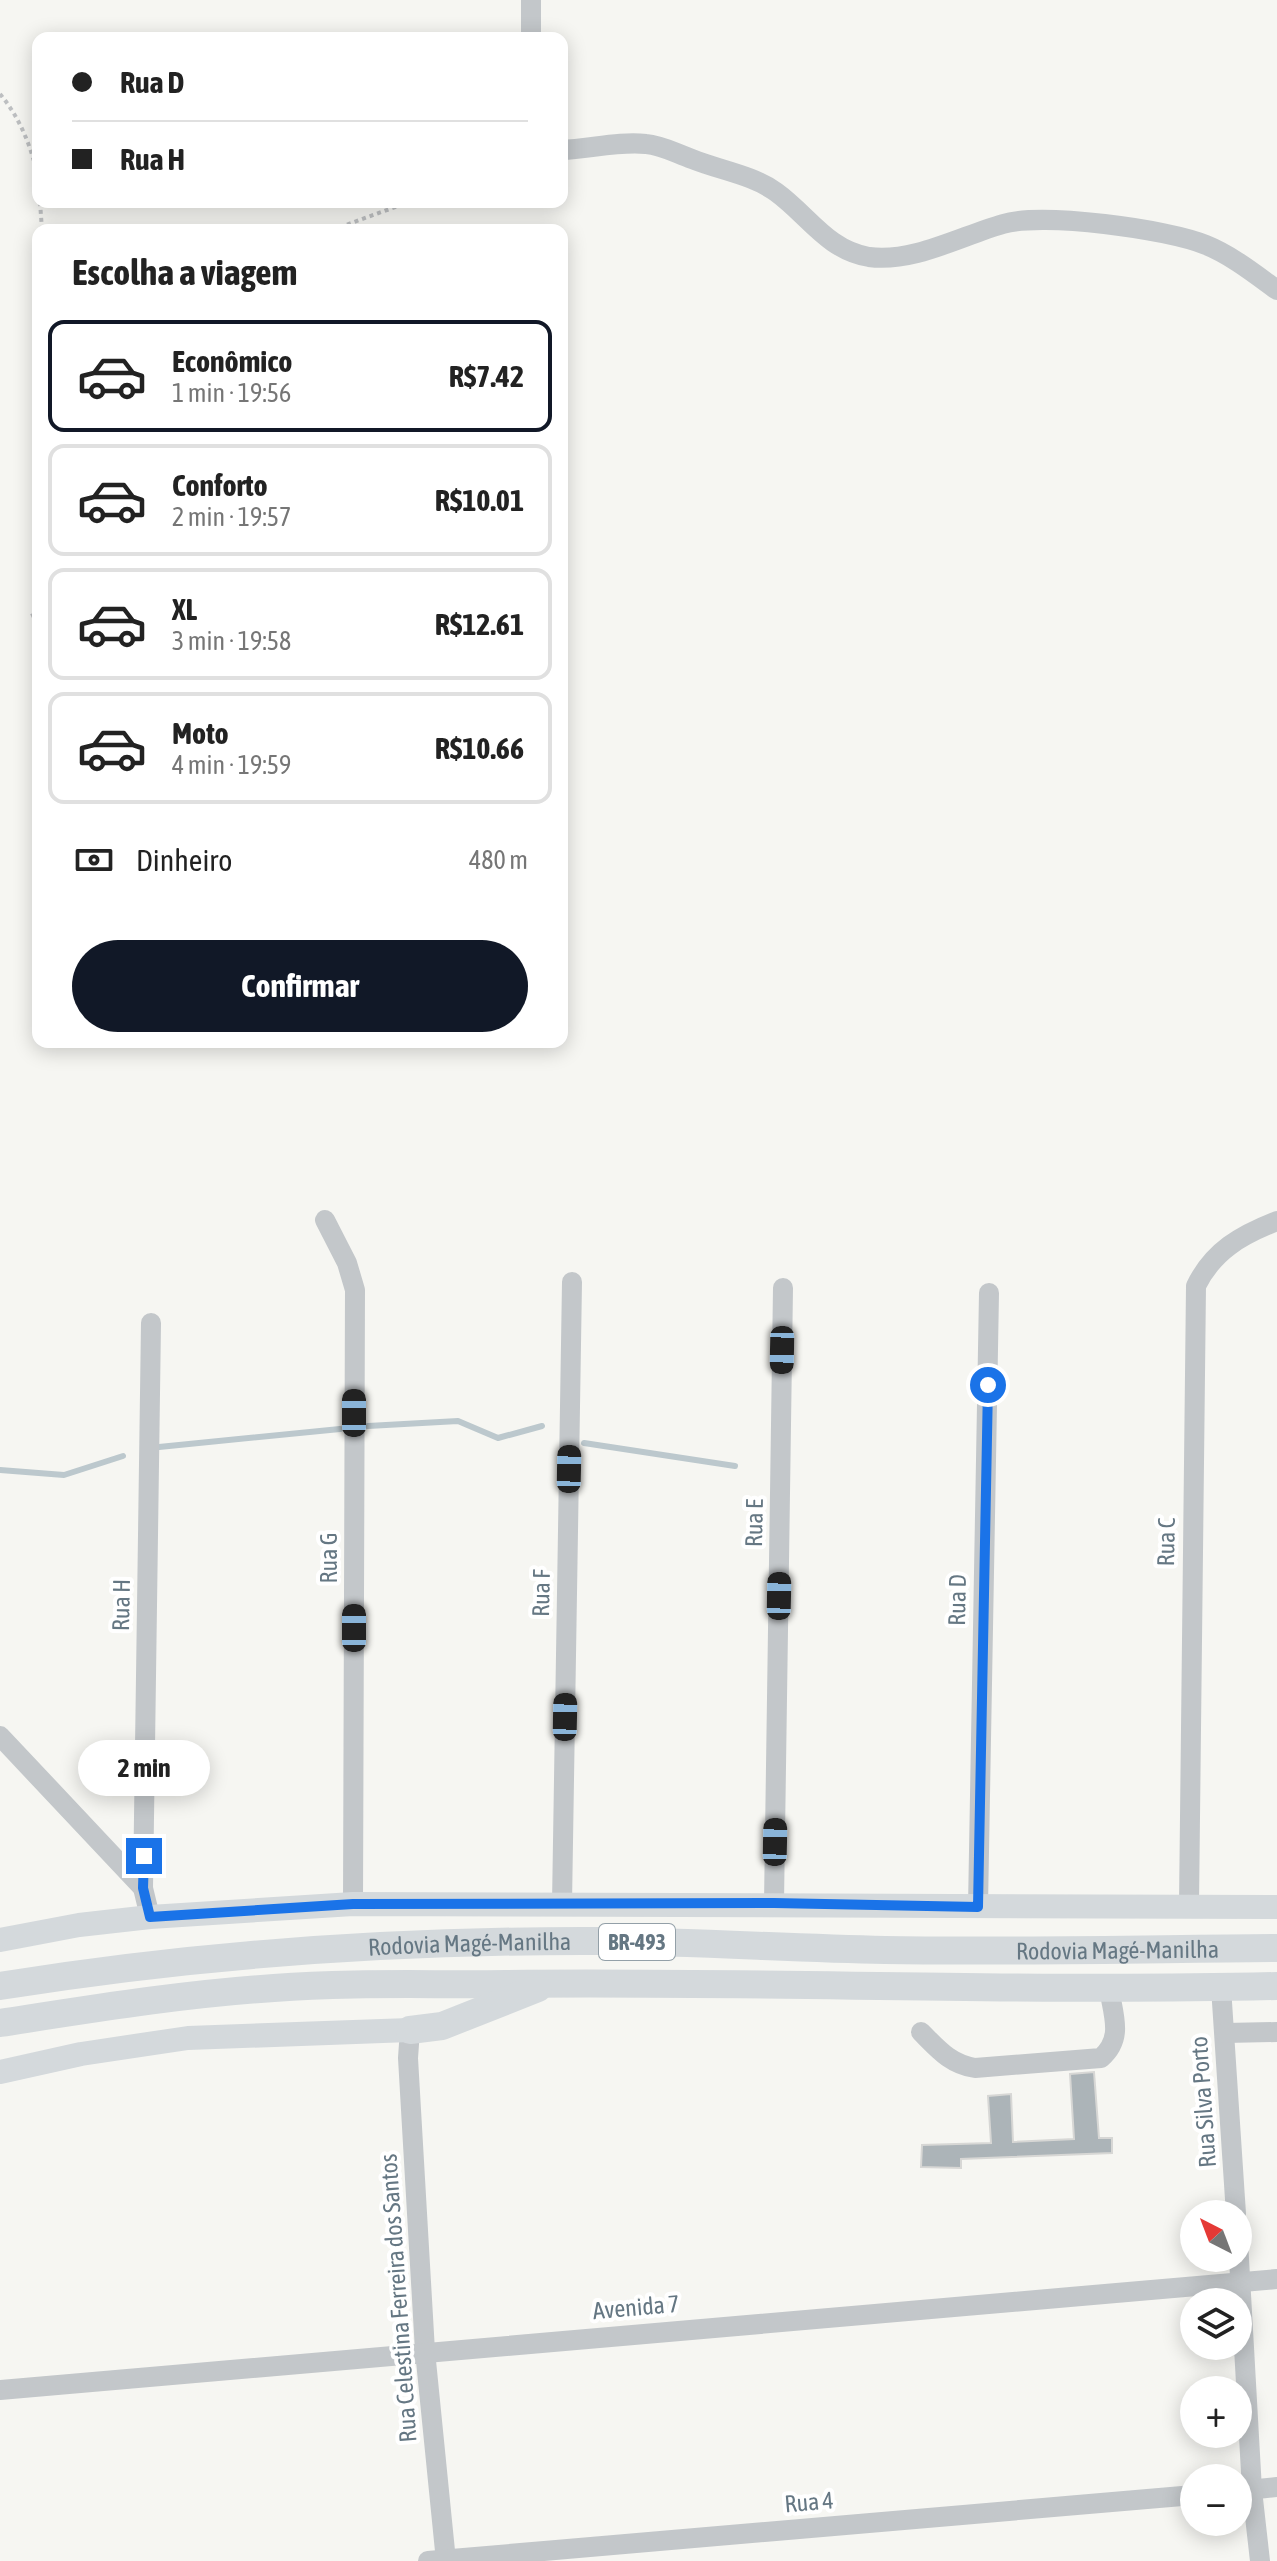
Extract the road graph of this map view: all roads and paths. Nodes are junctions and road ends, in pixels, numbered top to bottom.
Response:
1 (531, 0) edge
2 (531, 32) edge
3 (0, 94) edge
4 (568, 149) edge
5 (32, 154) edge
6 (392, 208) edge
7 (348, 224) edge
8 (1277, 290) edge
9 (325, 1220) dead end
10 (1277, 1221) edge
11 (572, 1282) dead end
12 (783, 1288) dead end
13 (989, 1293) dead end
14 (151, 1323) dead end
15 (0, 1736) edge
16 (143, 1888) junction
17 (774, 1903) junction
18 (353, 1904) junction
19 (562, 1904) junction
20 (1189, 1906) junction
21 (978, 1907) junction
22 (1277, 1907) edge
23 (150, 1917) junction
24 (0, 1940) edge
25 (1277, 1948) edge
26 (546, 1984) junction
27 (0, 1986) edge
28 (1277, 1986) edge
29 (1221, 1987) junction
30 (1109, 1988) junction
31 (0, 2023) edge
32 (410, 2030) junction
33 (921, 2032) dead end
34 (1277, 2032) edge
35 (1225, 2033) junction
36 (0, 2072) edge
37 (1235, 2200) edge
38 (1240, 2272) edge
39 (1277, 2279) edge
40 (1241, 2282) junction
41 (425, 2351) junction
42 (0, 2390) edge
43 (1244, 2464) edge
44 (1277, 2487) edge
45 (1252, 2489) edge
46 (1180, 2496) edge
47 (1252, 2523) edge
48 (440, 2560) edge
49 (1260, 2561) edge

1 - 2 street
3 - 5 path
4 - 8 street
6 - 7 path
9 - 18 street, Rua G
10 - 20 street, Rua C
11 - 19 street, Rua F
12 - 17 street, Rua E
13 - 21 street, Rua D
14 - 16 street, Rua H
15 - 16 street
16 - 23 street, Rua H
17 - 19 main road
17 - 21 main road
18 - 19 main road
18 - 23 main road
20 - 21 main road
20 - 22 main road
23 - 24 main road
25 - 27 highway, Rodovia Magé-Manilha / BR-493
26 - 30 highway, Rodovia Magé-Manilha / BR-493
26 - 31 highway, Rodovia Magé-Manilha / BR-493
26 - 32 highway
28 - 29 highway, Rodovia Magé-Manilha / BR-493
29 - 30 highway, Rodovia Magé-Manilha / BR-493
29 - 35 street, Rua Silva Porto
30 - 33 street
32 - 36 main road
32 - 41 street, Rua Celestina Ferreira dos Santos
34 - 35 street
35 - 37 street, Rua Silva Porto
38 - 40 street
39 - 40 street, Avenida 7
40 - 41 street, Avenida 7
40 - 43 street
41 - 42 street, Avenida 7
41 - 48 street, Rua Celestina Ferreira dos Santos
44 - 45 street
46 - 48 street, Rua 4
47 - 49 street

